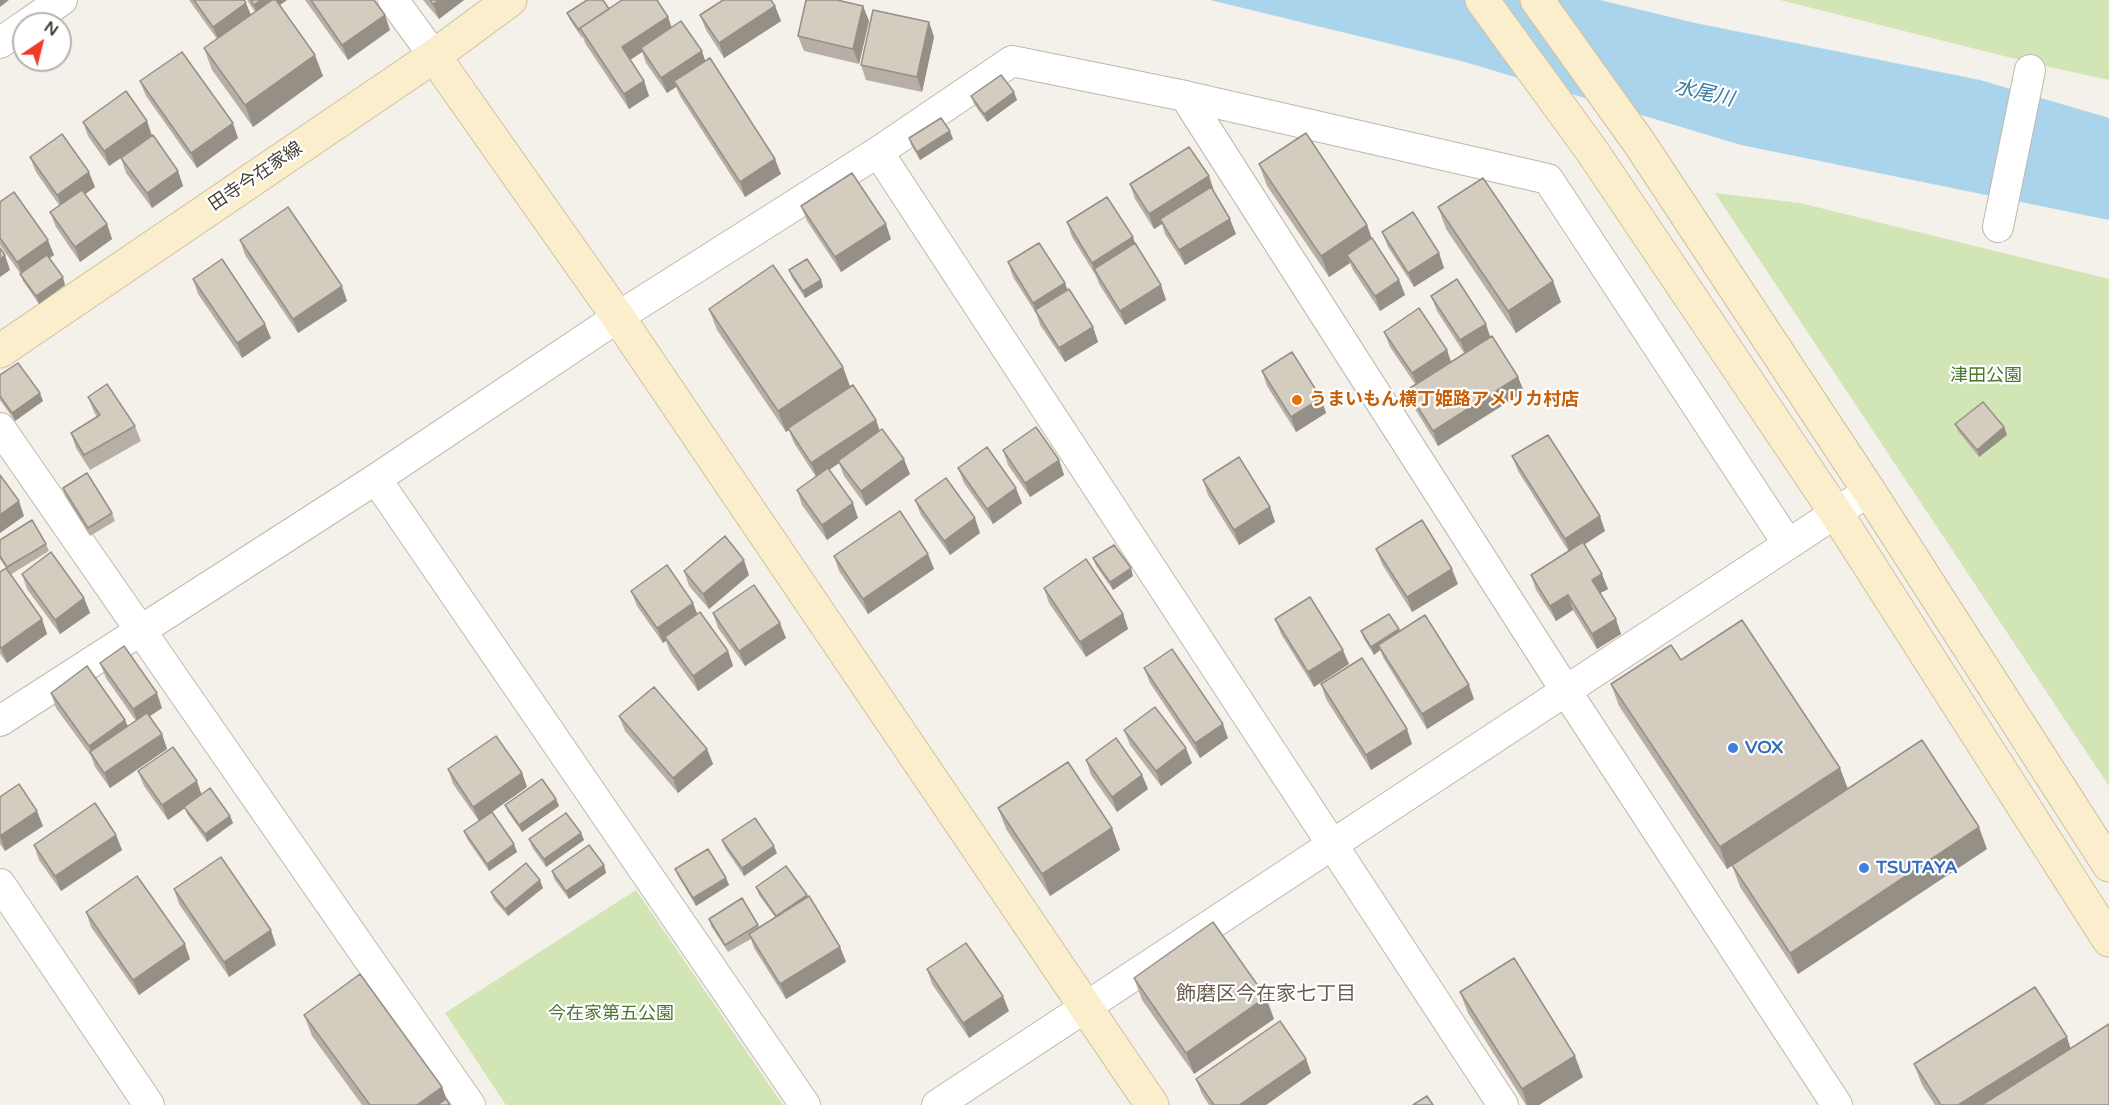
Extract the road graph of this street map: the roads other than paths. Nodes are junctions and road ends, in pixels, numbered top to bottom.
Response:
1 (62, 0) edge
2 (393, 0) edge
3 (510, 0) edge
4 (1482, 0) edge
5 (1537, 0) edge
6 (44, 12) edge
7 (434, 56) junction
8 (2030, 70) dead end
9 (1185, 96) junction
10 (878, 152) junction
11 (1998, 227) dead end
12 (618, 317) junction
13 (0, 351) edge
14 (0, 428) edge
15 (376, 479) junction
16 (1869, 491) junction
17 (1836, 513) junction
18 (1788, 544) junction
19 (139, 630) junction
20 (1566, 691) junction
21 (0, 721) edge
22 (1332, 844) junction
23 (2109, 865) edge
24 (0, 885) edge
25 (2109, 940) edge
26 (1085, 1007) junction
27 (148, 1105) edge
28 (470, 1105) edge
29 (805, 1105) edge
30 (937, 1105) edge
31 (1152, 1105) edge
32 (1503, 1105) edge
33 (1837, 1105) edge

1 - 6 street
2 - 7 street
3 - 7 street, 田寺今在家線
4 - 17 street
5 - 16 street
7 - 12 street
7 - 13 street, 田寺今在家線
8 - 11 street
9 - 10 street
9 - 18 street
9 - 20 street
10 - 12 street
10 - 22 street
12 - 15 street
12 - 26 street
14 - 19 street
15 - 19 street
15 - 29 street
16 - 17 street
16 - 23 street
17 - 18 street
17 - 25 street
18 - 20 street
19 - 21 street
19 - 28 street
20 - 22 street
20 - 33 street
22 - 26 street
22 - 32 street
24 - 27 street
26 - 30 street
26 - 31 street

